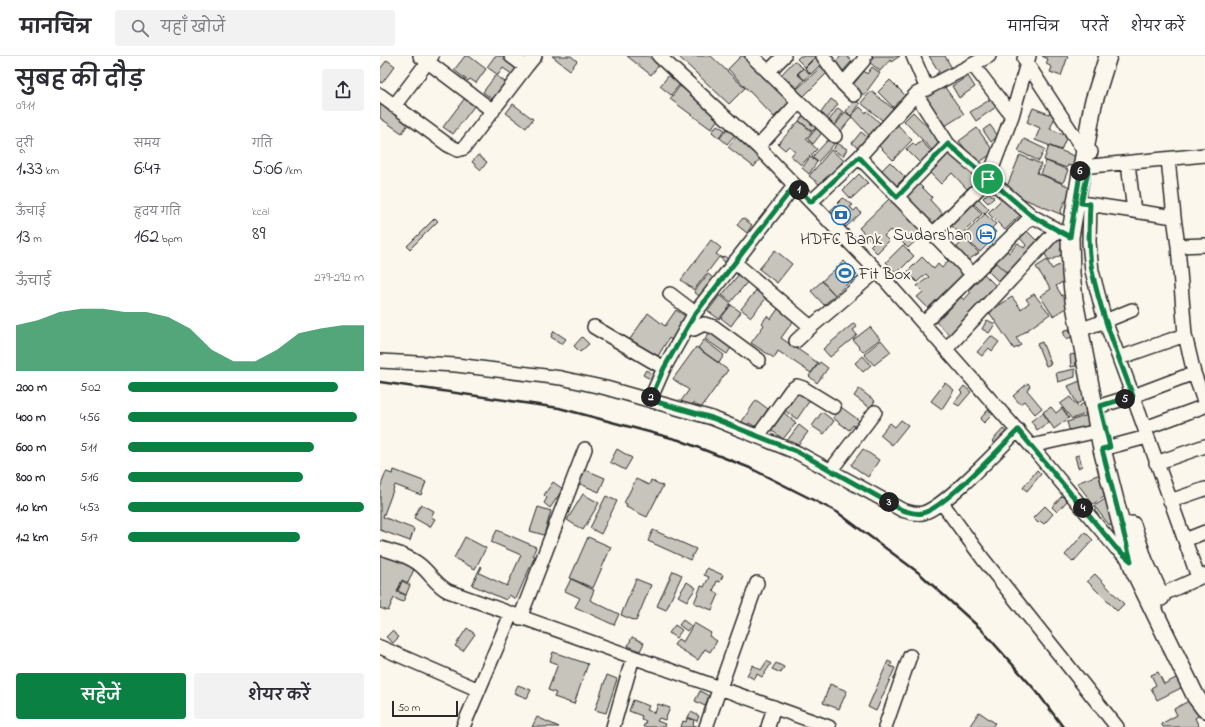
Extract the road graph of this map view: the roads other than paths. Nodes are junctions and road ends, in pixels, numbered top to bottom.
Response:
1 (511, 56) edge
2 (535, 56) edge
3 (659, 56) edge
4 (752, 56) edge
5 (784, 56) edge
6 (823, 56) edge
7 (865, 56) edge
8 (913, 56) edge
9 (989, 56) edge
10 (1108, 56) edge
11 (1118, 56) edge
12 (426, 58) edge
13 (1026, 58) edge
14 (973, 64) junction
15 (526, 67) junction
16 (768, 72) junction
17 (843, 84) junction
18 (921, 92) junction
19 (380, 95) edge
20 (854, 95) dead end
21 (799, 102) junction
22 (394, 106) junction
23 (493, 111) junction
24 (1012, 116) junction
25 (835, 136) dead end
26 (948, 144) junction
27 (758, 147) junction
28 (1205, 155) edge
29 (859, 157) junction
30 (1087, 159) junction
31 (1168, 159) junction
32 (1128, 164) junction
33 (988, 179) junction
34 (795, 185) junction
35 (897, 197) junction
36 (811, 202) junction
37 (1086, 204) junction
38 (1134, 211) junction
39 (1032, 216) junction
40 (1174, 217) junction
41 (1063, 233) junction
42 (933, 234) junction
43 (1205, 245) edge
44 (1178, 246) junction
45 (734, 262) junction
46 (877, 271) junction
47 (973, 275) junction
48 (670, 294) dead end
49 (1132, 310) dead end
50 (695, 314) junction
51 (1105, 320) junction
52 (924, 323) junction
53 (687, 326) junction
54 (594, 327) dead end
55 (811, 327) junction
56 (1085, 328) junction
57 (1185, 335) junction
58 (796, 340) dead end
59 (947, 348) junction
60 (1119, 358) junction
61 (759, 360) dead end
62 (380, 361) edge
63 (664, 368) junction
64 (1194, 373) junction
65 (1133, 396) junction
66 (650, 400) junction
67 (1205, 405) edge
68 (1100, 406) junction
69 (834, 407) dead end
70 (875, 412) dead end
71 (1018, 430) junction
72 (1098, 431) junction
73 (1146, 432) junction
74 (758, 436) junction
75 (1031, 446) junction
76 (1205, 446) edge
77 (1106, 448) junction
78 (585, 449) dead end
79 (1156, 463) junction
80 (831, 470) junction
81 (1205, 489) edge
82 (1170, 501) junction
83 (942, 503) junction
84 (1205, 532) edge
85 (1108, 538) junction
86 (1185, 540) junction
87 (1132, 542) junction
88 (380, 548) edge
89 (1137, 561) junction
90 (1201, 576) edge
91 (757, 583) dead end
92 (1155, 597) junction
93 (516, 616) junction
94 (380, 647) edge
95 (910, 656) dead end
96 (633, 657) junction
97 (720, 688) junction
98 (1205, 688) edge
99 (479, 690) junction
100 (774, 707) junction
101 (1205, 709) edge
102 (822, 726) edge
103 (463, 727) edge
104 (613, 727) edge
105 (706, 727) edge
106 (768, 727) edge
107 (885, 727) edge
108 (1117, 727) edge

1 - 15 street
2 - 15 street
3 - 27 street
4 - 16 street
5 - 16 street
6 - 17 street
7 - 17 street
8 - 18 street
9 - 14 street
10 - 30 main road
11 - 30 main road
12 - 22 street
12 - 23 street
13 - 24 street
13 - 30 street
14 - 18 street
14 - 24 street
15 - 23 street
16 - 21 street
17 - 20 street
18 - 26 street
18 - 29 street
19 - 22 street
21 - 25 street
21 - 27 street
22 - 23 street
24 - 33 street
26 - 33 street
26 - 35 street
27 - 34 street
28 - 31 street
29 - 35 street
29 - 36 street
30 - 32 street
30 - 37 main road
30 - 41 main road
31 - 32 street
31 - 40 street
32 - 38 street
33 - 39 street
33 - 42 street
34 - 36 street
34 - 45 street
35 - 42 street
36 - 46 street
37 - 38 street
37 - 51 street
37 - 56 main road
38 - 40 street
39 - 41 street
39 - 47 street
40 - 44 street
41 - 59 street
41 - 72 main road
42 - 47 street
43 - 44 street
44 - 57 street
45 - 50 street
45 - 55 street
46 - 52 street
46 - 55 street
47 - 52 street
48 - 50 street
49 - 51 street
50 - 53 street
51 - 56 street
51 - 60 street
52 - 59 street
53 - 61 street
53 - 63 street
54 - 63 street
55 - 58 street
56 - 68 main road
57 - 60 street
57 - 64 street
59 - 71 street
60 - 65 street
62 - 66 street
63 - 66 street
64 - 65 street
64 - 67 street
65 - 68 street
65 - 73 street
66 - 74 street
67 - 73 street
68 - 77 main road
69 - 74 street
70 - 80 street
71 - 75 street
71 - 83 street
72 - 75 street
72 - 77 main road
73 - 77 street
73 - 79 street
74 - 80 street
75 - 85 street
76 - 79 street
77 - 87 main road
78 - 93 street
79 - 82 street
80 - 83 street
81 - 82 street
82 - 86 street
83 - 108 street
84 - 86 street
85 - 87 street
85 - 89 street
86 - 90 street
87 - 89 main road
88 - 93 street
89 - 92 main road
90 - 92 street
91 - 97 street
92 - 98 main road
92 - 101 main road
93 - 96 street
93 - 99 street
94 - 99 street
95 - 107 street
96 - 97 street
96 - 104 street
97 - 100 street
97 - 105 street
99 - 103 street
100 - 102 street
100 - 106 street

